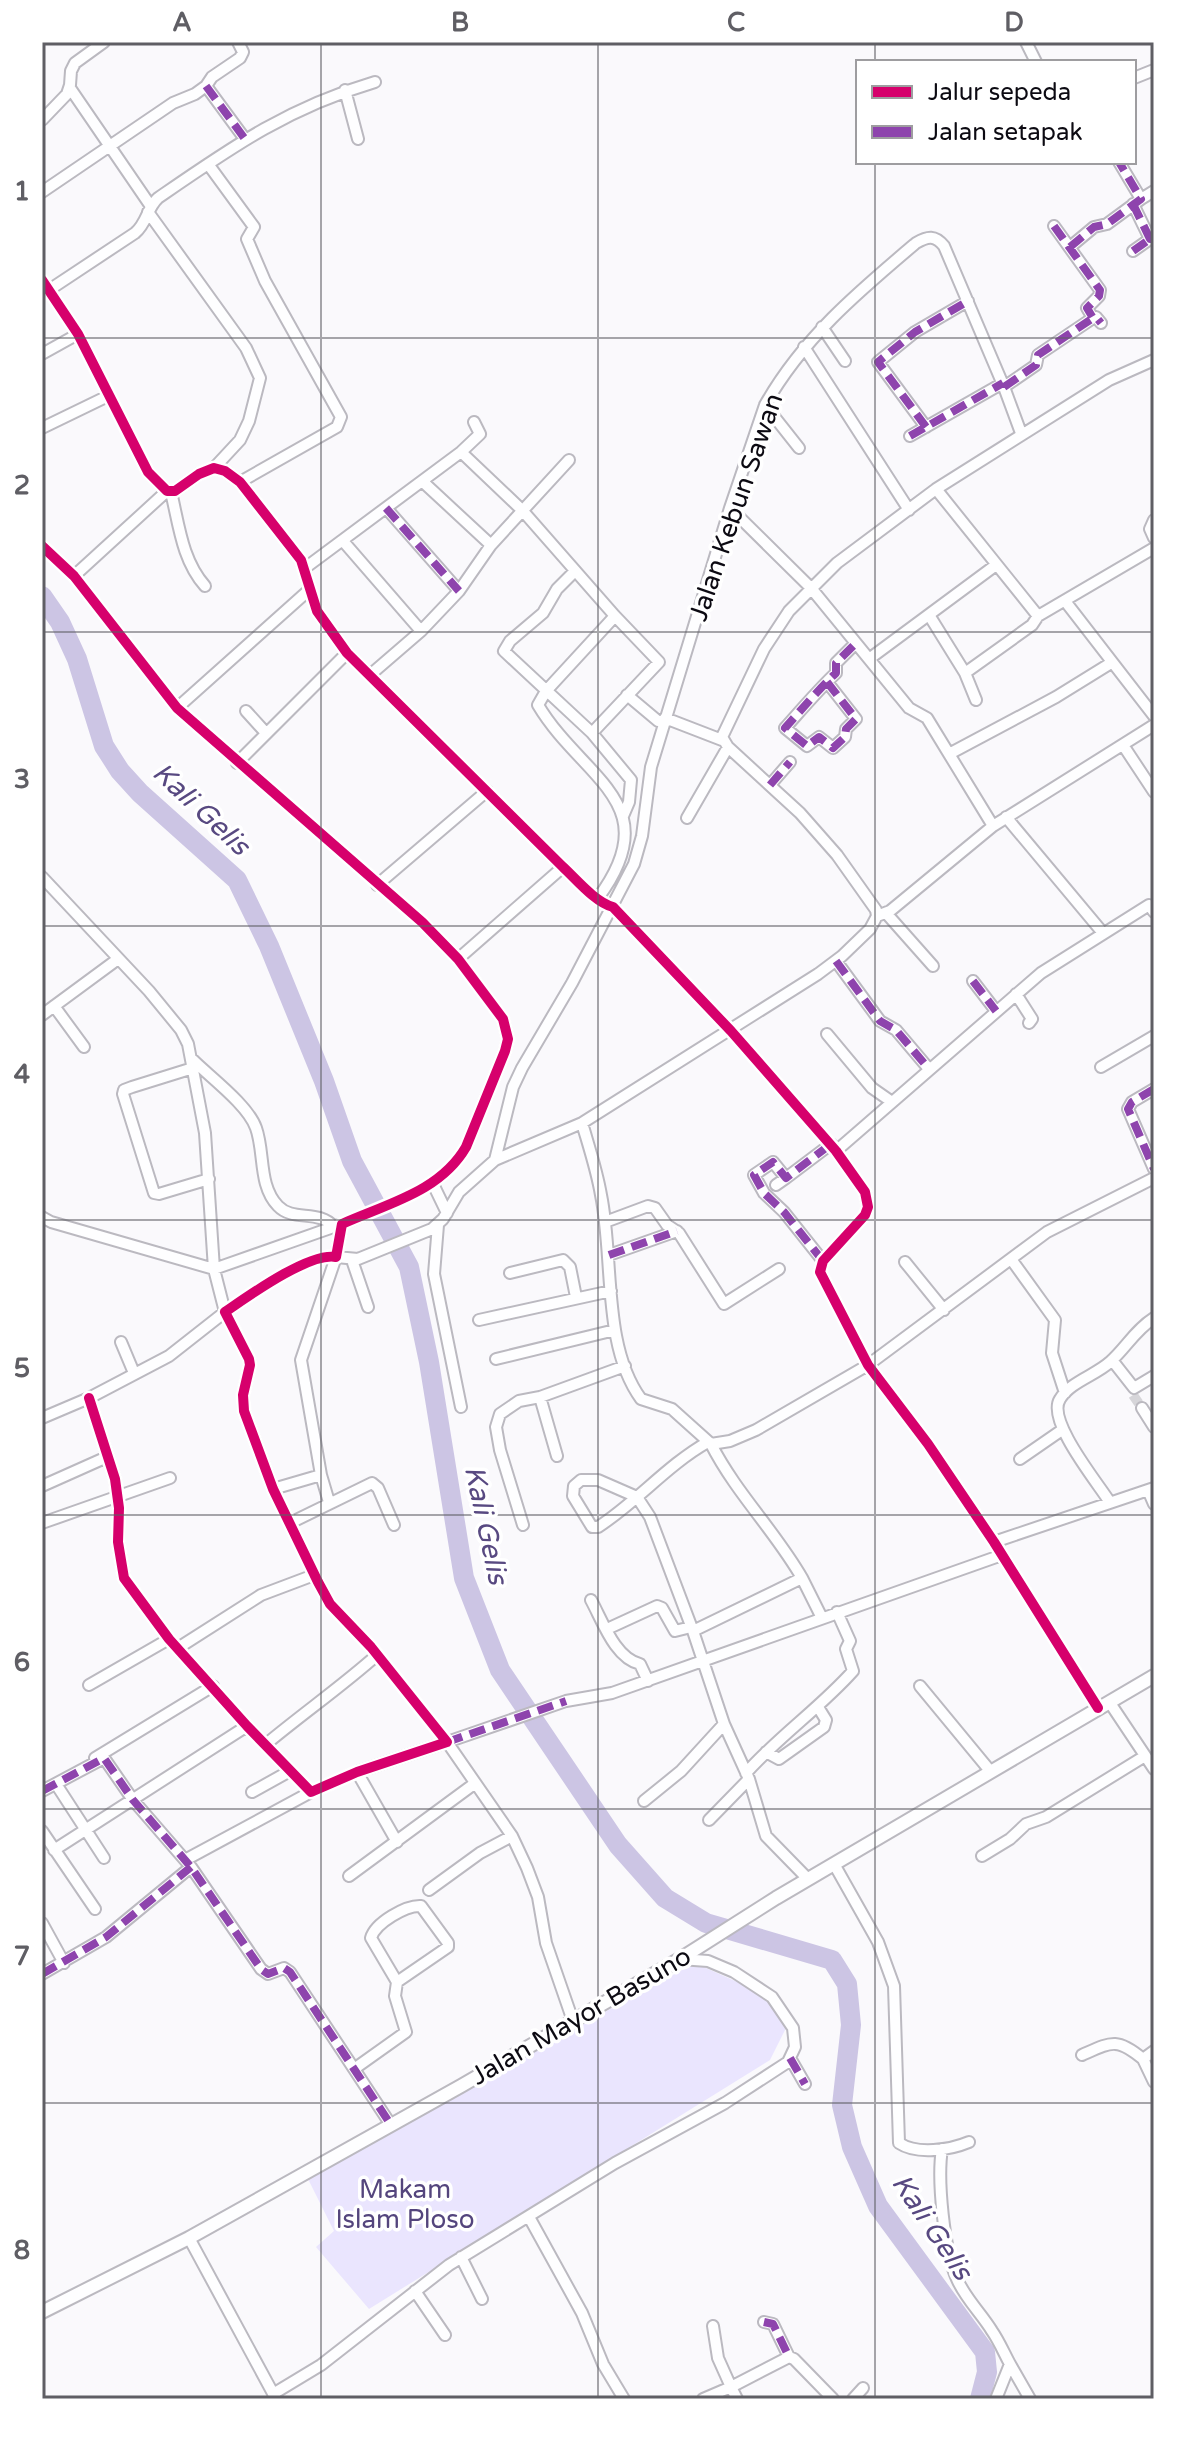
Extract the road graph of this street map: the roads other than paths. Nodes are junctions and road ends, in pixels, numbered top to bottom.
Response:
1 (104, 42) edge
2 (238, 42) edge
3 (1026, 42) edge
4 (1035, 60) edge
5 (375, 82) dead end
6 (206, 86) junction
7 (70, 88) junction
8 (345, 90) junction
9 (42, 120) edge
10 (245, 139) junction
11 (358, 139) dead end
12 (109, 145) junction
13 (208, 164) junction
14 (1120, 164) edge
15 (1154, 191) edge
16 (42, 192) edge
17 (1137, 201) junction
18 (149, 208) junction
19 (1054, 226) dead end
20 (1152, 239) edge
21 (1070, 247) junction
22 (1133, 251) dead end
23 (42, 280) edge
24 (49, 290) junction
25 (968, 301) junction
26 (822, 327) junction
27 (78, 334) junction
28 (804, 347) junction
29 (42, 354) edge
30 (1154, 360) edge
31 (845, 361) dead end
32 (1003, 385) junction
33 (108, 396) junction
34 (765, 405) junction
35 (474, 422) dead end
36 (926, 427) junction
37 (42, 428) edge
38 (1021, 433) junction
39 (910, 436) dead end
40 (799, 448) dead end
41 (461, 452) junction
42 (569, 460) dead end
43 (214, 468) junction
44 (422, 481) junction
45 (240, 482) junction
46 (936, 489) junction
47 (169, 492) junction
48 (386, 508) junction
49 (730, 508) junction
50 (909, 510) junction
51 (525, 514) junction
52 (1154, 520) edge
53 (1154, 538) edge
54 (343, 541) junction
55 (491, 545) junction
56 (42, 546) edge
57 (1154, 548) edge
58 (996, 565) junction
59 (305, 568) junction
60 (575, 571) junction
61 (74, 576) junction
62 (205, 586) dead end
63 (811, 588) junction
64 (309, 590) junction
65 (459, 591) junction
66 (1065, 601) junction
67 (929, 615) junction
68 (615, 616) junction
69 (1038, 616) junction
70 (421, 631) junction
71 (856, 643) junction
72 (347, 653) junction
73 (869, 659) junction
74 (1111, 663) junction
75 (965, 673) junction
76 (370, 675) junction
77 (827, 682) junction
78 (546, 691) junction
79 (627, 695) junction
80 (976, 700) dead end
81 (177, 708) junction
82 (246, 711) dead end
83 (1154, 716) edge
84 (659, 718) junction
85 (1154, 725) edge
86 (266, 733) junction
87 (592, 733) junction
88 (725, 743) junction
89 (1123, 745) junction
90 (949, 754) junction
91 (790, 762) dead end
92 (237, 763) junction
93 (770, 785) junction
94 (487, 791) junction
95 (1154, 792) edge
96 (623, 816) junction
97 (1006, 817) junction
98 (687, 818) dead end
99 (993, 826) junction
100 (563, 867) junction
101 (42, 877) edge
102 (377, 885) junction
103 (605, 903) junction
104 (1152, 906) edge
105 (881, 915) junction
106 (1103, 933) junction
107 (118, 959) junction
108 (458, 959) junction
109 (836, 961) junction
110 (933, 966) dead end
111 (973, 981) dead end
112 (1016, 994) junction
113 (54, 1006) junction
114 (996, 1011) junction
115 (42, 1015) edge
116 (1029, 1023) dead end
117 (731, 1031) junction
118 (827, 1034) dead end
119 (1154, 1036) edge
120 (84, 1047) dead end
121 (193, 1064) junction
122 (1101, 1067) dead end
123 (929, 1069) junction
124 (1154, 1089) edge
125 (892, 1102) junction
126 (582, 1123) junction
127 (834, 1148) junction
128 (495, 1160) junction
129 (1154, 1169) edge
130 (786, 1178) junction
131 (1154, 1178) edge
132 (209, 1179) junction
133 (433, 1184) junction
134 (776, 1185) dead end
135 (447, 1213) junction
136 (42, 1217) edge
137 (605, 1222) junction
138 (341, 1224) junction
139 (435, 1227) junction
140 (677, 1231) junction
141 (609, 1255) junction
142 (336, 1257) junction
143 (1011, 1259) junction
144 (352, 1260) junction
145 (823, 1261) junction
146 (905, 1262) dead end
147 (214, 1269) junction
148 (779, 1269) dead end
149 (510, 1273) dead end
150 (611, 1291) junction
151 (576, 1297) junction
152 (368, 1307) dead end
153 (944, 1310) junction
154 (225, 1312) junction
155 (1154, 1318) edge
156 (479, 1320) dead end
157 (615, 1330) junction
158 (121, 1342) dead end
159 (496, 1359) dead end
160 (1112, 1360) junction
161 (868, 1365) junction
162 (625, 1366) junction
163 (134, 1373) junction
164 (1154, 1376) edge
165 (1065, 1393) junction
166 (540, 1397) junction
167 (89, 1398) junction
168 (461, 1407) dead end
169 (1142, 1408) tunnel mouth
170 (42, 1418) edge
171 (1154, 1427) edge
172 (1062, 1430) junction
173 (710, 1443) junction
174 (557, 1456) dead end
175 (107, 1457) junction
176 (1020, 1459) dead end
177 (321, 1475) junction
178 (170, 1478) dead end
179 (42, 1486) edge
180 (273, 1489) junction
181 (1151, 1489) edge
182 (117, 1495) junction
183 (637, 1497) junction
184 (1109, 1501) junction
185 (329, 1502) junction
186 (1154, 1504) edge
187 (42, 1523) edge
188 (290, 1523) junction
189 (394, 1525) dead end
190 (523, 1525) dead end
191 (994, 1542) junction
192 (1002, 1555) junction
193 (314, 1575) junction
194 (802, 1578) junction
195 (591, 1600) dead end
196 (837, 1612) junction
197 (822, 1618) junction
198 (607, 1629) junction
199 (692, 1629) junction
200 (169, 1639) junction
201 (178, 1648) junction
202 (377, 1655) junction
203 (702, 1662) junction
204 (1154, 1676) edge
205 (648, 1681) junction
206 (89, 1685) dead end
207 (213, 1686) junction
208 (920, 1686) dead end
209 (1104, 1705) junction
210 (818, 1707) junction
211 (724, 1724) junction
212 (247, 1726) junction
213 (447, 1742) junction
214 (265, 1745) junction
215 (766, 1752) junction
216 (1145, 1756) junction
217 (1154, 1769) edge
218 (290, 1771) junction
219 (357, 1772) junction
220 (991, 1772) junction
221 (748, 1776) junction
222 (56, 1784) junction
223 (474, 1784) junction
224 (42, 1789) edge
225 (252, 1792) dead end
226 (311, 1792) junction
227 (133, 1800) junction
228 (644, 1801) dead end
229 (709, 1820) dead end
230 (42, 1831) edge
231 (86, 1831) junction
232 (512, 1836) junction
233 (397, 1842) junction
234 (54, 1850) junction
235 (982, 1856) dead end
236 (104, 1858) dead end
237 (188, 1863) junction
238 (834, 1864) junction
239 (349, 1876) dead end
240 (808, 1879) junction
241 (429, 1890) dead end
242 (95, 1909) dead end
243 (42, 1923) edge
244 (683, 1956) junction
245 (64, 1963) junction
246 (42, 1974) edge
247 (397, 1982) junction
248 (573, 2021) junction
249 (1154, 2051) edge
250 (1082, 2055) dead end
251 (790, 2058) junction
252 (1143, 2059) junction
253 (354, 2069) junction
254 (1154, 2082) edge
255 (805, 2084) dead end
256 (391, 2125) junction
257 (969, 2142) dead end
258 (942, 2149) junction
259 (529, 2217) junction
260 (189, 2238) junction
261 (461, 2257) junction
262 (415, 2291) junction
263 (482, 2299) dead end
264 (42, 2312) edge
265 (764, 2322) dead end
266 (713, 2326) dead end
267 (445, 2335) dead end
268 (789, 2357) junction
269 (1010, 2364) junction
270 (731, 2387) junction
271 (863, 2388) dead end
272 (275, 2397) edge
273 (624, 2399) edge
274 (703, 2399) edge
275 (737, 2399) edge
276 (833, 2399) edge
277 (853, 2399) edge
278 (996, 2399) edge
279 (1030, 2399) edge

1 - 7 street
2 - 6 street
3 - 4 street
5 - 8 street
6 - 10 street
6 - 12 street
7 - 9 street
7 - 12 street
8 - 10 street
8 - 11 street
10 - 13 street
12 - 16 street
12 - 18 street
13 - 18 street
13 - 45 street
14 - 17 street
15 - 17 street
17 - 20 street
17 - 21 street
18 - 24 street
18 - 43 street
19 - 21 street
20 - 22 street
21 - 32 street
23 - 24 street
24 - 27 street
25 - 26 street, Jalan Kebun Sawan
25 - 32 street, Jalan Kebun Sawan
25 - 36 street
26 - 28 street, Jalan Kebun Sawan
26 - 31 street
27 - 29 street
27 - 33 street
28 - 34 street, Jalan Kebun Sawan
28 - 50 street
30 - 38 street
32 - 36 street
32 - 38 street, Jalan Kebun Sawan
33 - 37 street
33 - 47 street
34 - 40 street
34 - 49 street, Jalan Kebun Sawan
35 - 41 street
36 - 39 street
38 - 46 street
41 - 44 street
41 - 51 street
42 - 51 street
43 - 45 street
43 - 47 street
44 - 48 street
44 - 55 street
45 - 59 street
46 - 50 street
46 - 58 street
47 - 61 street
47 - 62 street
48 - 54 street
48 - 65 street
49 - 63 street
49 - 84 street, Jalan Kebun Sawan
50 - 63 street
51 - 55 street
51 - 60 street
52 - 53 street
54 - 59 street
54 - 70 street
55 - 65 street
56 - 61 street
57 - 66 street
58 - 67 street
58 - 69 street
59 - 64 street
60 - 68 street
60 - 78 street
61 - 81 street
63 - 71 street
63 - 88 street
64 - 72 street
64 - 81 street
65 - 70 street
66 - 69 street
66 - 74 street
67 - 73 street
67 - 75 street
68 - 78 street
68 - 79 street
69 - 75 street
70 - 76 street
71 - 73 street
71 - 77 street
72 - 76 street
72 - 86 street
73 - 90 street
74 - 83 street
74 - 90 street
75 - 80 street
76 - 94 street
77 - 77 street
78 - 87 street
78 - 96 street
79 - 84 street
79 - 87 street
81 - 92 street
82 - 86 street
84 - 88 street
84 - 103 street, Jalan Kebun Sawan
85 - 89 street
86 - 92 street
87 - 96 street
88 - 93 street
88 - 98 street
89 - 95 street
89 - 97 street
90 - 99 street
91 - 93 street
92 - 102 street
93 - 105 street
94 - 100 street
94 - 102 street
96 - 103 street
97 - 99 street
97 - 106 street
99 - 105 street
100 - 103 street
100 - 108 street
101 - 107 street
102 - 108 street
103 - 117 street
103 - 128 street
104 - 106 street
105 - 109 street
105 - 110 street
106 - 112 street
107 - 113 street
107 - 121 street
108 - 133 street
109 - 117 street
109 - 123 street
111 - 114 street
112 - 114 street
112 - 116 street
113 - 115 street
113 - 120 street
114 - 123 street
117 - 126 street
117 - 127 street
118 - 125 street
119 - 122 street
121 - 132 street
121 - 132 street
121 - 138 street
123 - 125 street
124 - 129 street
125 - 127 street
126 - 128 street
126 - 137 street
127 - 130 street
127 - 145 street
128 - 135 street
130 - 134 street
130 - 145 street
131 - 143 street
132 - 147 street
133 - 135 street
133 - 138 street
135 - 139 street
136 - 147 street
137 - 140 street
137 - 141 street
138 - 142 street
138 - 147 street
139 - 144 street
139 - 168 street
140 - 141 street
140 - 148 street
141 - 150 street
142 - 144 street
142 - 154 street
142 - 177 street
143 - 153 street
143 - 165 street
144 - 152 street
145 - 161 street
146 - 153 street
147 - 154 street
149 - 151 street
150 - 151 street
150 - 157 street
151 - 156 street
153 - 161 street
154 - 163 street
154 - 180 street
155 - 160 street
157 - 159 street
157 - 162 street
158 - 163 street
160 - 164 street
160 - 165 street
161 - 173 street
161 - 191 street
162 - 166 street
162 - 173 street
163 - 167 street
165 - 172 street
166 - 174 street
166 - 190 street
167 - 170 street
167 - 175 street
169 - 171 street
172 - 176 street
172 - 184 street
173 - 183 street
173 - 194 street
175 - 179 street
175 - 182 street
177 - 180 street
177 - 185 street
178 - 182 street
180 - 188 street
181 - 184 street
181 - 186 street
182 - 187 street
182 - 200 street
183 - 183 street
183 - 199 street
184 - 191 street
185 - 188 street
185 - 189 street
188 - 193 street
191 - 192 street
192 - 196 street
192 - 209 street
193 - 201 street
193 - 202 street
194 - 197 street
194 - 199 street
195 - 198 street
196 - 197 street
196 - 210 street
197 - 203 street
198 - 199 street
198 - 205 street
199 - 203 street
200 - 201 street
200 - 206 street
201 - 207 street
202 - 213 street
202 - 214 street
203 - 205 street
203 - 211 street
204 - 209 main road, Jalan Mayor Basuno
205 - 213 street
207 - 212 street
207 - 224 street
208 - 220 street
209 - 216 street
209 - 220 main road, Jalan Mayor Basuno
210 - 215 street
210 - 215 street
211 - 221 street
211 - 228 street
212 - 214 street
212 - 227 street
213 - 219 street
213 - 223 street
214 - 218 street
215 - 221 street
216 - 217 street
216 - 235 street
218 - 225 street
218 - 226 street
219 - 226 street
219 - 233 street
220 - 238 main road, Jalan Mayor Basuno
221 - 229 street
221 - 240 street
222 - 224 street
222 - 227 street
222 - 231 street
223 - 232 street
223 - 233 street
226 - 237 street
227 - 231 street
227 - 237 street
230 - 234 street
231 - 234 street
231 - 236 street
232 - 241 street
232 - 248 street
233 - 239 street
234 - 242 street
237 - 245 street
237 - 253 street
238 - 240 main road, Jalan Mayor Basuno
238 - 258 street
240 - 244 main road, Jalan Mayor Basuno
243 - 245 street
244 - 248 main road, Jalan Mayor Basuno
244 - 251 street
245 - 246 street
247 - 247 street
247 - 253 street
248 - 256 main road, Jalan Mayor Basuno
249 - 252 street
250 - 252 street
251 - 255 street
251 - 259 street
252 - 254 street
253 - 256 street
256 - 260 main road, Jalan Mayor Basuno
257 - 258 street
258 - 269 street
259 - 261 street
259 - 273 street
260 - 264 main road, Jalan Mayor Basuno
260 - 272 street
261 - 262 street
261 - 263 street
262 - 267 street
262 - 272 street
265 - 268 street
266 - 270 street
268 - 270 street
268 - 276 street
269 - 278 street
269 - 279 street
270 - 274 street
270 - 275 street
271 - 277 street

